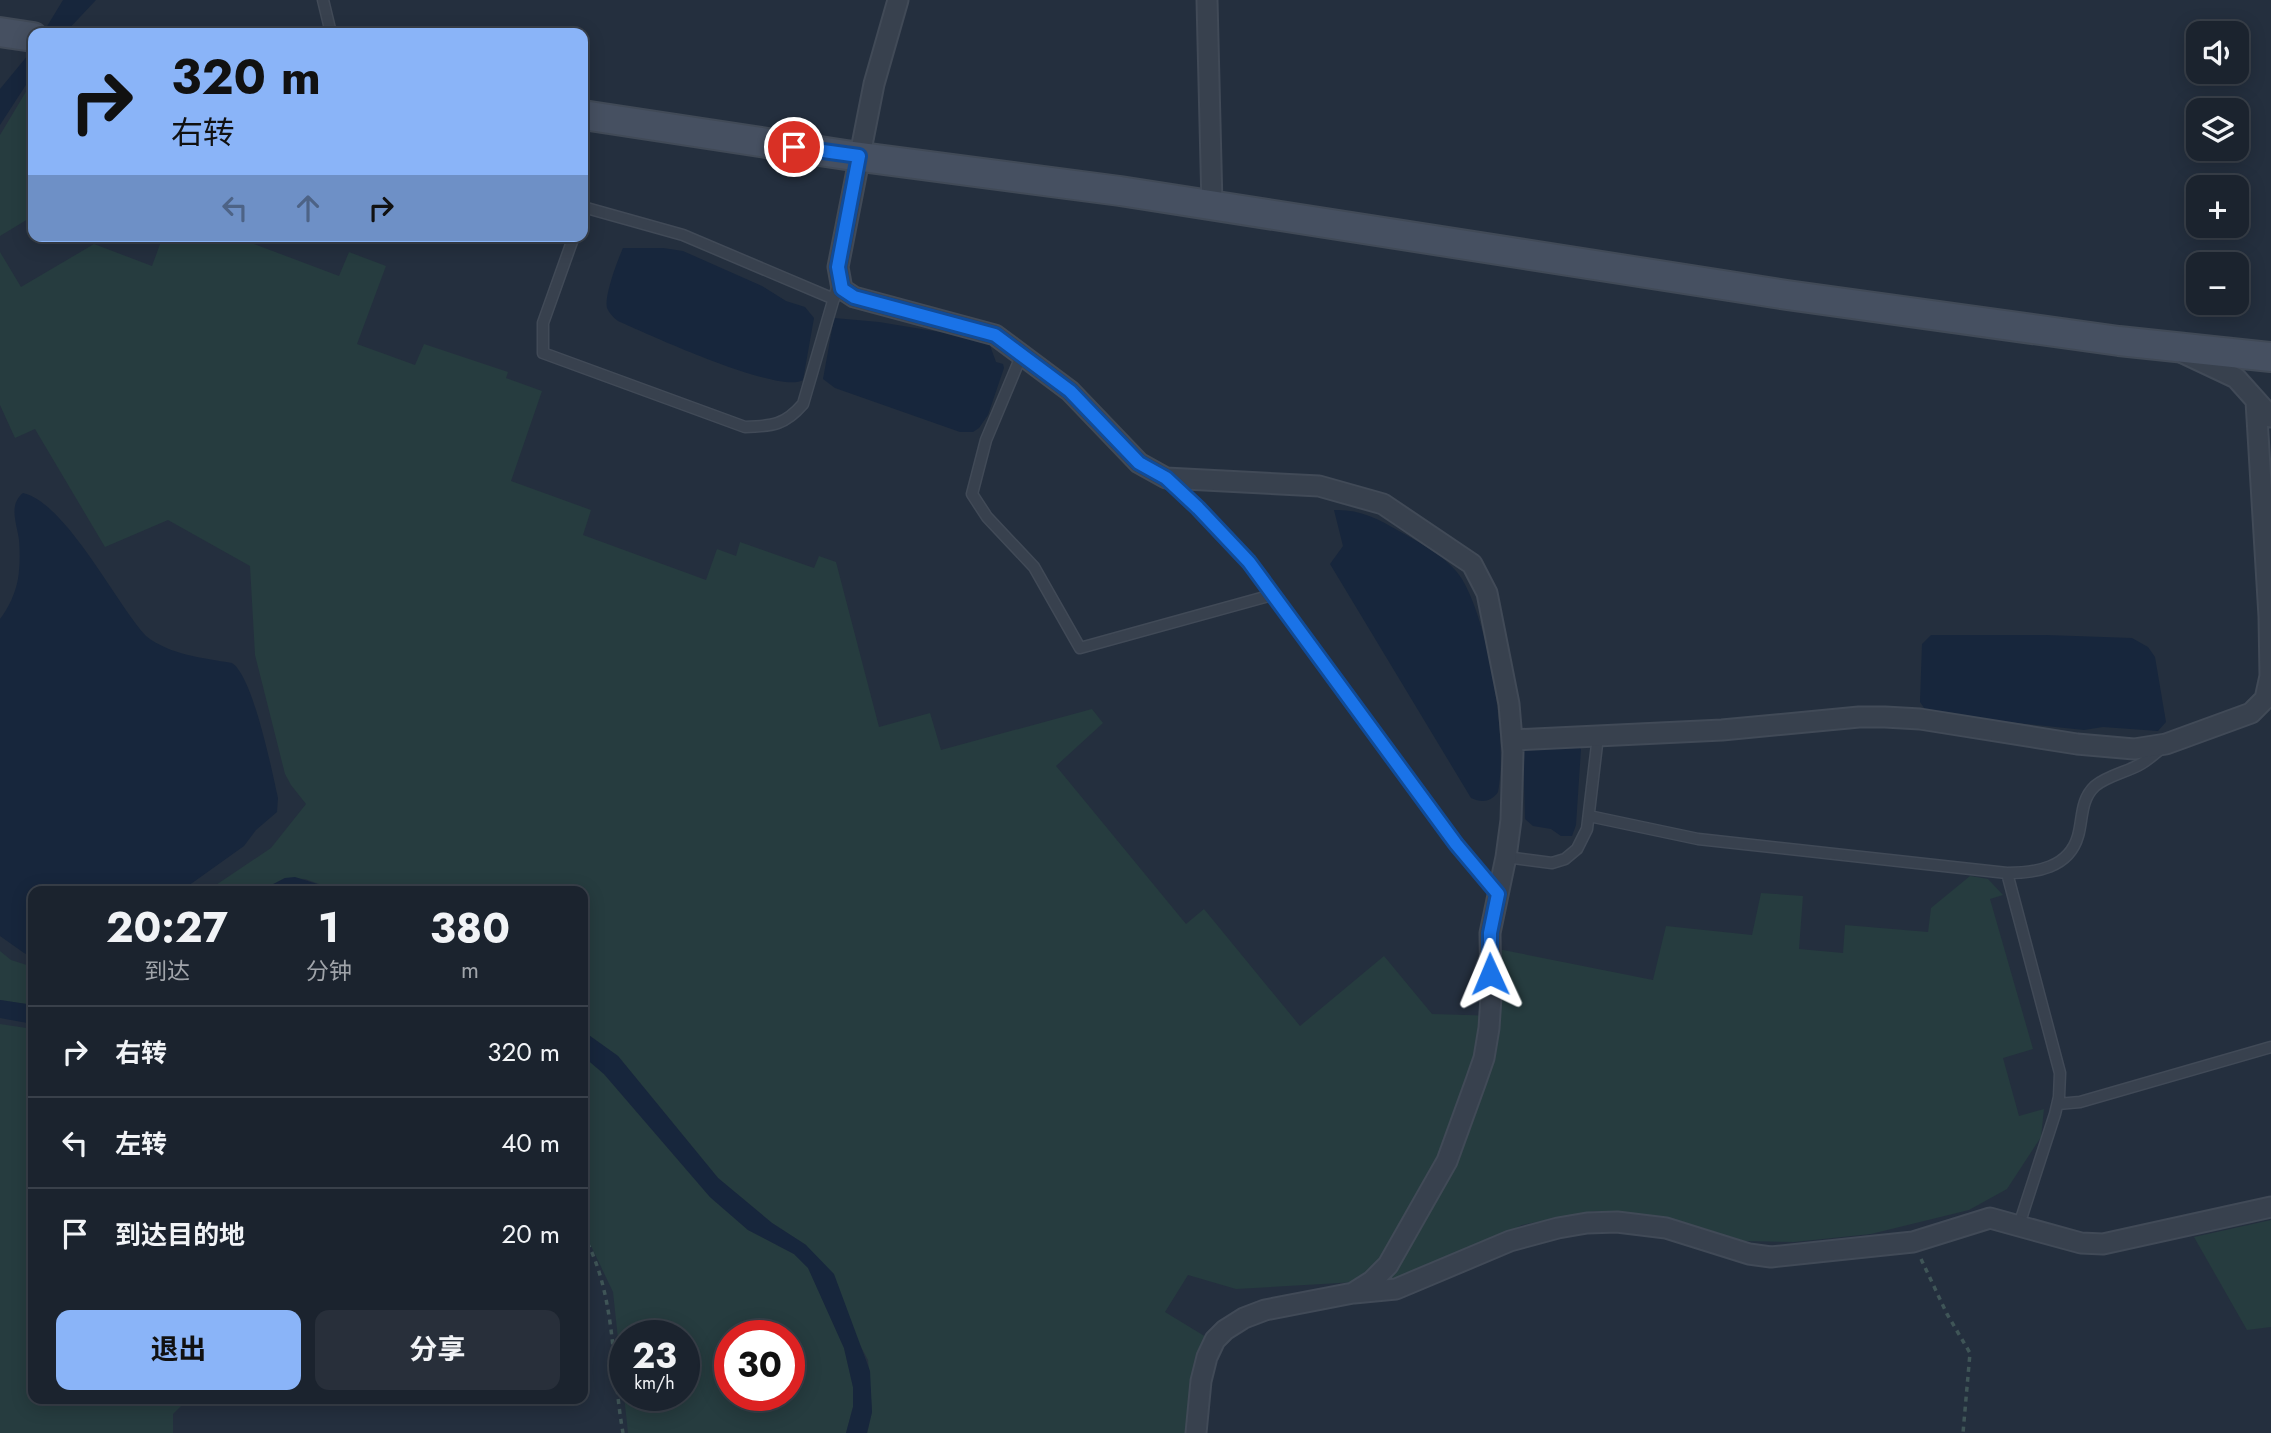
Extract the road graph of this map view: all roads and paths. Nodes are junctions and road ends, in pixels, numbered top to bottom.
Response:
1 (323, 0) edge
2 (898, 0) edge
3 (1207, 0) edge
4 (330, 28) edge
5 (0, 32) edge
6 (28, 36) edge
7 (588, 116) edge
8 (859, 156) junction
9 (1212, 205) junction
10 (588, 209) edge
11 (572, 242) edge
12 (836, 290) junction
13 (2171, 347) junction
14 (1021, 354) junction
15 (2271, 357) edge
16 (2256, 401) junction
17 (2271, 417) edge
18 (1166, 478) junction
19 (1272, 594) junction
20 (1598, 736) junction
21 (1513, 740) junction
22 (2166, 744) junction
23 (1589, 816) junction
24 (1506, 857) junction
25 (2007, 873) junction
26 (1498, 894) junction
27 (2271, 1047) edge
28 (2058, 1104) junction
29 (2271, 1207) edge
30 (2020, 1225) junction
31 (1913, 1242) junction
32 (588, 1243) edge
33 (1353, 1293) junction
34 (623, 1433) edge
35 (1196, 1433) edge
36 (1963, 1433) edge

1 - 4 lane
2 - 8 street
3 - 9 street
5 - 6 street
7 - 8 street
8 - 9 street
8 - 12 street
9 - 13 street
10 - 12 lane
11 - 12 lane
12 - 14 street
13 - 15 street
13 - 16 street
14 - 18 street
14 - 19 lane
16 - 17 street
16 - 22 street
18 - 19 lane
18 - 21 street
19 - 26 lane
20 - 21 street
20 - 22 street
20 - 23 lane
21 - 24 street
22 - 25 lane
23 - 24 lane
23 - 25 lane
24 - 26 street
25 - 28 lane
26 - 33 street
27 - 28 lane
28 - 30 lane
29 - 30 street
30 - 31 street
31 - 33 street
31 - 36 path
32 - 34 path
33 - 35 street

